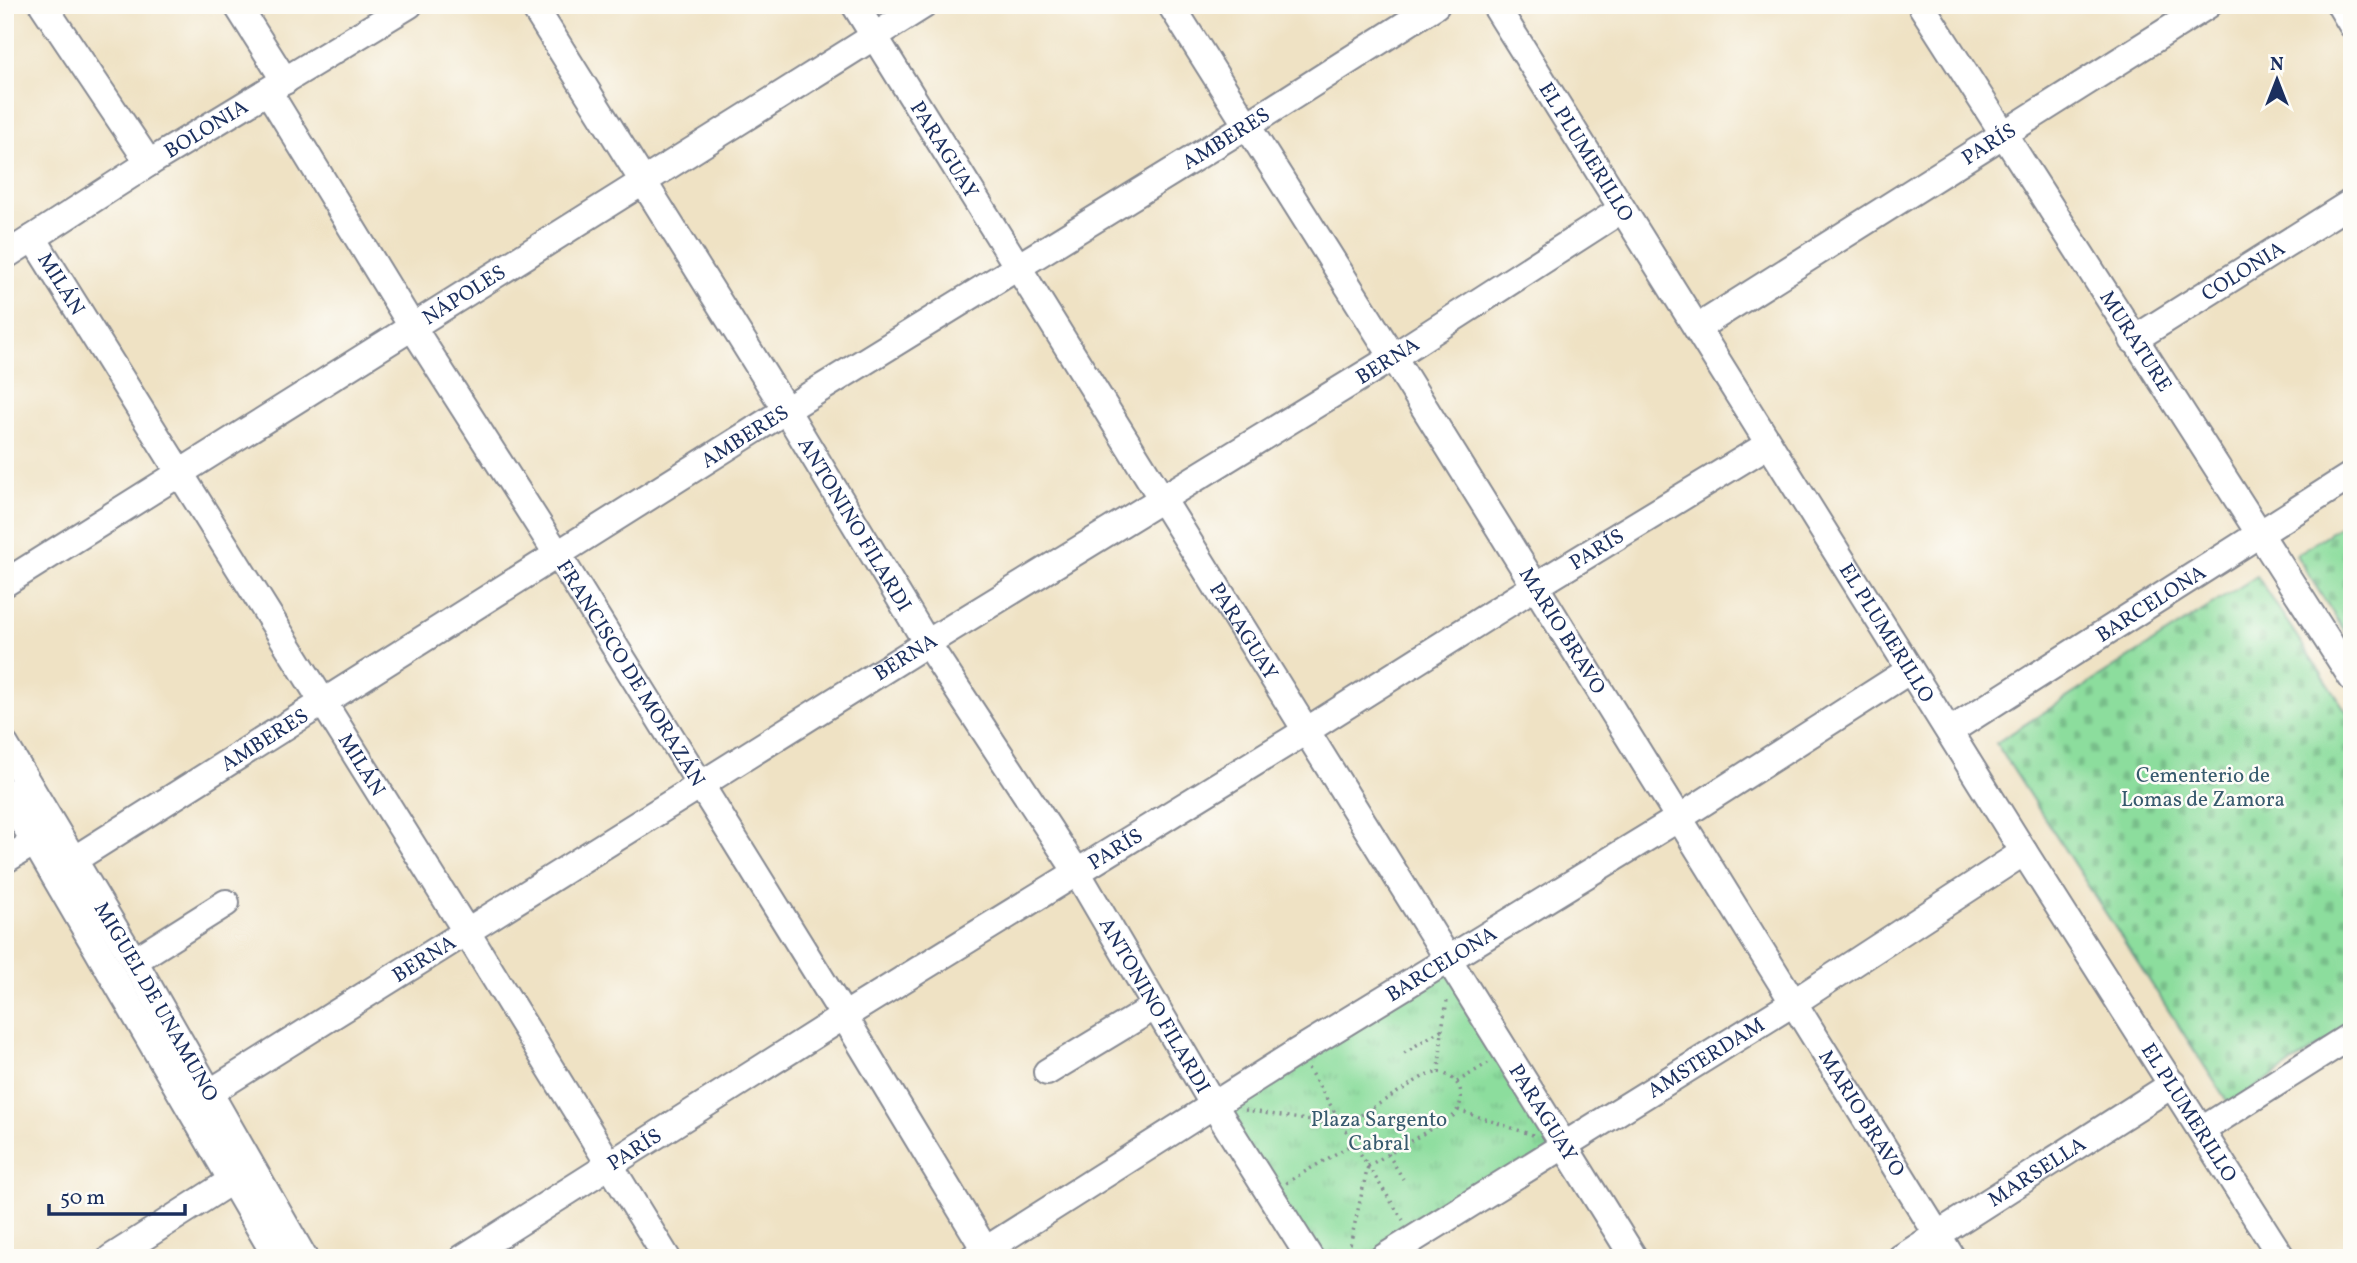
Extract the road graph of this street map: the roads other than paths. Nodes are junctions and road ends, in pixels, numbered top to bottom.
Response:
1 (43, 5) edge
2 (237, 5) edge
3 (409, 5) edge
4 (533, 5) edge
5 (855, 5) edge
6 (924, 5) edge
7 (1171, 5) edge
8 (1436, 5) edge
9 (1494, 5) edge
10 (1921, 5) edge
11 (2208, 5) edge
12 (2340, 5) edge
13 (2352, 25) edge
14 (874, 36) junction
15 (276, 86) junction
16 (1246, 126) junction
17 (2001, 134) junction
18 (149, 163) junction
19 (643, 183) junction
20 (2352, 202) edge
21 (1621, 210) junction
22 (33, 237) junction
23 (5, 256) edge
24 (1017, 268) junction
25 (413, 328) junction
26 (1697, 328) junction
27 (2133, 340) junction
28 (1393, 356) junction
29 (786, 410) junction
30 (1769, 444) junction
31 (179, 473) junction
32 (2352, 475) edge
33 (1161, 499) junction
34 (2258, 534) junction
35 (558, 555) junction
36 (5, 583) edge
37 (1534, 587) junction
38 (927, 643) junction
39 (1910, 670) junction
40 (2352, 678) edge
41 (324, 702) junction
42 (1306, 731) junction
43 (1950, 731) junction
44 (5, 745) edge
45 (700, 785) junction
46 (5, 791) edge
47 (1679, 818) junction
48 (45, 836) junction
49 (2024, 852) junction
50 (5, 860) edge
51 (64, 864) junction
52 (1077, 872) junction
53 (226, 903) dead end
54 (466, 931) junction
55 (134, 961) junction
56 (1451, 962) junction
57 (1793, 1003) junction
58 (1156, 1006) junction
59 (844, 1016) junction
60 (2352, 1035) edge
61 (1047, 1072) dead end
62 (2173, 1084) junction
63 (200, 1099) junction
64 (1213, 1104) junction
65 (2202, 1130) junction
66 (1563, 1145) junction
67 (609, 1165) junction
68 (242, 1175) junction
69 (1937, 1234) junction
70 (983, 1255) edge
71 (111, 1258) edge
72 (277, 1258) edge
73 (304, 1258) edge
74 (463, 1258) edge
75 (667, 1258) edge
76 (1310, 1258) edge
77 (1383, 1258) edge
78 (1634, 1258) edge
79 (1901, 1258) edge
80 (1952, 1258) edge
81 (2282, 1258) edge

1 - 18 street
2 - 15 street, FRANCISCO DE MORAZÁN
3 - 15 street, BOLONIA
4 - 19 street, ANTONINO FILARDI
5 - 14 street, PARAGUAY
6 - 14 street, NÁPOLES
7 - 16 street, MARIO BRAVO
8 - 16 street, AMBERES
9 - 21 street, EL PLUMERILLO
10 - 17 street, MURATURE
11 - 17 street, PARÍS
12 - 13 street
14 - 19 street, NÁPOLES
14 - 24 street, PARAGUAY
15 - 18 street, BOLONIA
15 - 25 street, FRANCISCO DE MORAZÁN
16 - 24 street, AMBERES
16 - 28 street, MARIO BRAVO
17 - 26 street, PARÍS
17 - 27 street, MURATURE
18 - 22 street, BOLONIA
19 - 25 street, NÁPOLES
19 - 29 street, ANTONINO FILARDI
20 - 27 street, COLONIA
21 - 26 street, EL PLUMERILLO
21 - 28 street, BERNA
22 - 23 street, BOLONIA
22 - 31 street, MILÁN
24 - 29 street, AMBERES
24 - 33 street, PARAGUAY
25 - 31 street, NÁPOLES
25 - 35 street, FRANCISCO DE MORAZÁN
26 - 30 street, EL PLUMERILLO
27 - 34 street, MURATURE
28 - 33 street, BERNA
28 - 37 street, MARIO BRAVO
29 - 35 street, AMBERES
29 - 38 street, ANTONINO FILARDI
30 - 37 street, PARÍS
30 - 39 street, EL PLUMERILLO
31 - 36 street, NÁPOLES
31 - 41 street, MILÁN
32 - 34 street, BARCELONA
33 - 38 street, BERNA
33 - 42 street, PARAGUAY
34 - 40 street, MURATURE
34 - 43 street, BARCELONA
35 - 41 street, AMBERES
35 - 45 street, FRANCISCO DE MORAZÁN
37 - 42 street, PARÍS
37 - 47 street, MARIO BRAVO
38 - 45 street, BERNA
38 - 52 street, ANTONINO FILARDI
39 - 43 street, EL PLUMERILLO
39 - 47 street, BARCELONA
41 - 51 street, AMBERES
41 - 54 street, MILÁN
42 - 52 street, PARÍS
42 - 56 street, PARAGUAY
43 - 49 street, EL PLUMERILLO
44 - 48 street, MIGUEL DE UNAMUNO
45 - 54 street, BERNA
45 - 59 street, FRANCISCO DE MORAZÁN
46 - 48 street, MIGUEL DE UNAMUNO
47 - 56 street, BARCELONA
47 - 57 street, MARIO BRAVO
48 - 50 street
48 - 51 street, MIGUEL DE UNAMUNO
49 - 57 street, AMSTERDAM
49 - 62 street, EL PLUMERILLO
51 - 55 street, MIGUEL DE UNAMUNO
51 - 63 street, MIGUEL DE UNAMUNO
52 - 58 street, ANTONINO FILARDI
52 - 59 street, PARÍS
53 - 55 street
54 - 63 street, BERNA
54 - 67 street, MILÁN
55 - 63 street, MIGUEL DE UNAMUNO
56 - 64 street, BARCELONA
56 - 66 street, PARAGUAY
57 - 66 street, AMSTERDAM
57 - 69 street, MARIO BRAVO
58 - 61 street
58 - 64 street, ANTONINO FILARDI
59 - 67 street, PARÍS
59 - 70 street, FRANCISCO DE MORAZÁN
60 - 65 street
62 - 65 street, EL PLUMERILLO
62 - 69 street, MARSELLA
63 - 68 street, MIGUEL DE UNAMUNO
64 - 70 street, BARCELONA
64 - 76 street, ANTONINO FILARDI
65 - 81 street, EL PLUMERILLO
66 - 77 street, AMSTERDAM
66 - 78 street, PARAGUAY
67 - 74 street, PARÍS
67 - 75 street, MILÁN
68 - 71 street
68 - 72 street, MIGUEL DE UNAMUNO
68 - 73 street, MIGUEL DE UNAMUNO
69 - 79 street, MARSELLA
69 - 80 street, MARIO BRAVO

